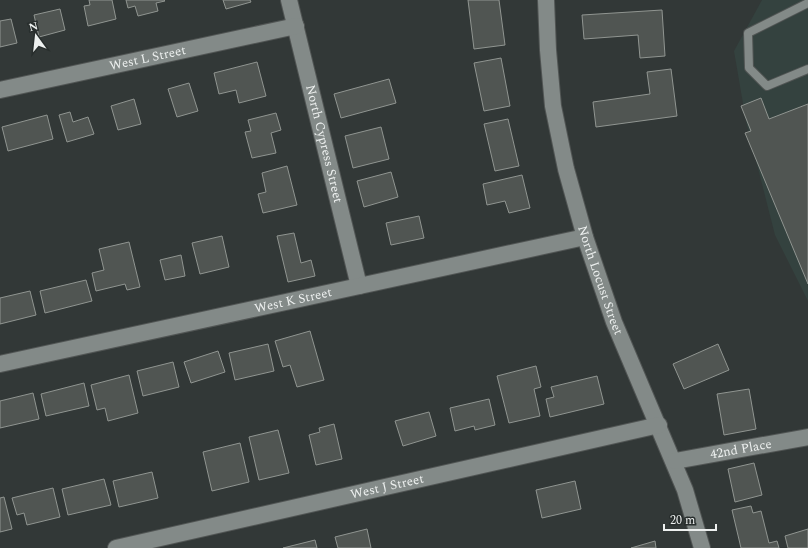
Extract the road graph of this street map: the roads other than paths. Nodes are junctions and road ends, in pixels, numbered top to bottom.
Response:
1 (290, 0) edge
2 (546, 0) edge
3 (808, 3) edge
4 (296, 26) junction
5 (808, 69) edge
6 (0, 90) edge
7 (586, 237) junction
8 (359, 286) junction
9 (0, 364) edge
10 (659, 425) junction
11 (808, 437) edge
12 (674, 461) junction
13 (116, 548) edge
14 (702, 548) edge

1 - 4 street, North Cypress Street
2 - 7 street, North Locust Street
3 - 5 lane
4 - 6 street, West L Street
4 - 8 street, North Cypress Street
7 - 8 street, West K Street
7 - 10 street, North Locust Street
8 - 9 street, West K Street
10 - 12 street, North Locust Street
10 - 13 street, West J Street
11 - 12 street, 42nd Place
12 - 14 street, North Locust Street

